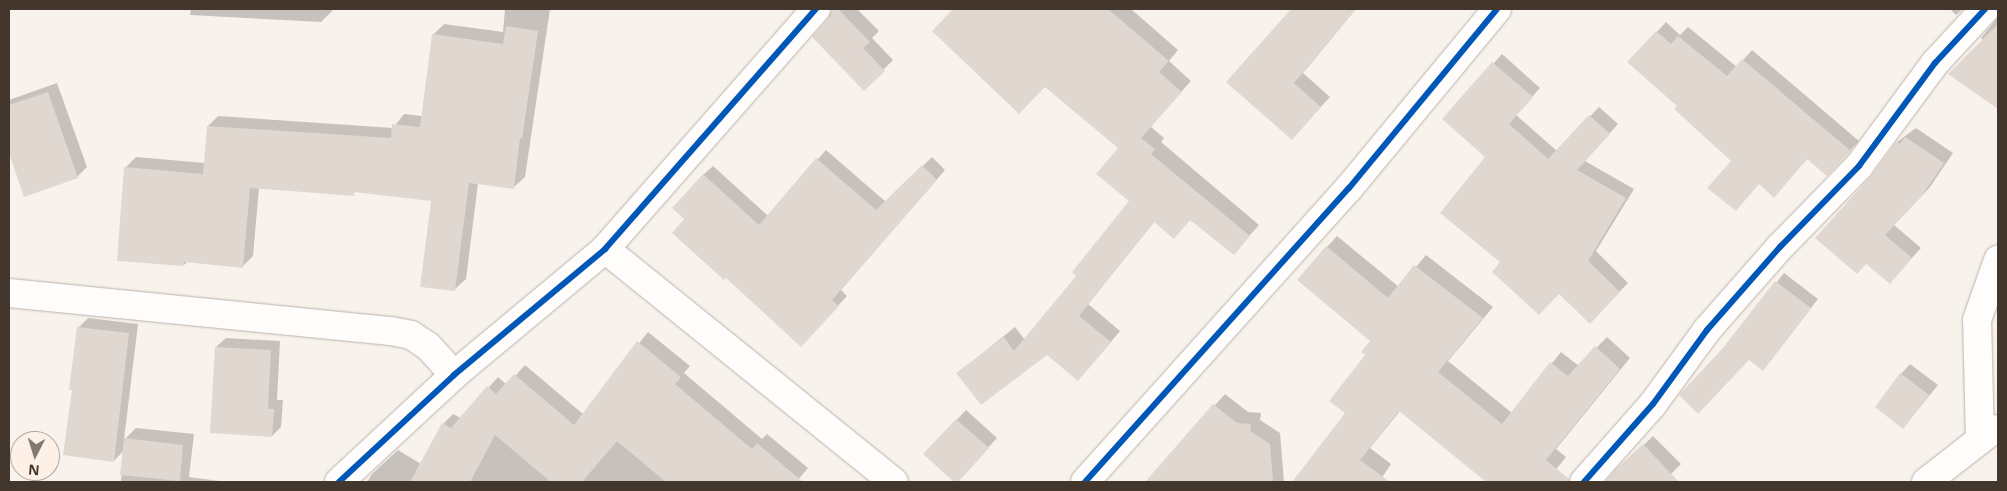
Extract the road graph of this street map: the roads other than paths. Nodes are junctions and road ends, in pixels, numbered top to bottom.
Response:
1 (816, 9) edge
2 (1497, 9) edge
3 (1985, 9) edge
4 (605, 249) junction
5 (1998, 260) edge
6 (9, 293) edge
7 (454, 375) junction
8 (1989, 432) edge
9 (339, 482) edge
10 (894, 482) edge
11 (1085, 482) edge
12 (1584, 482) edge
13 (1926, 482) edge

1 - 4 street
2 - 11 street
3 - 12 street
4 - 7 street
4 - 10 street
5 - 8 street
6 - 7 street
7 - 9 street
8 - 13 street

